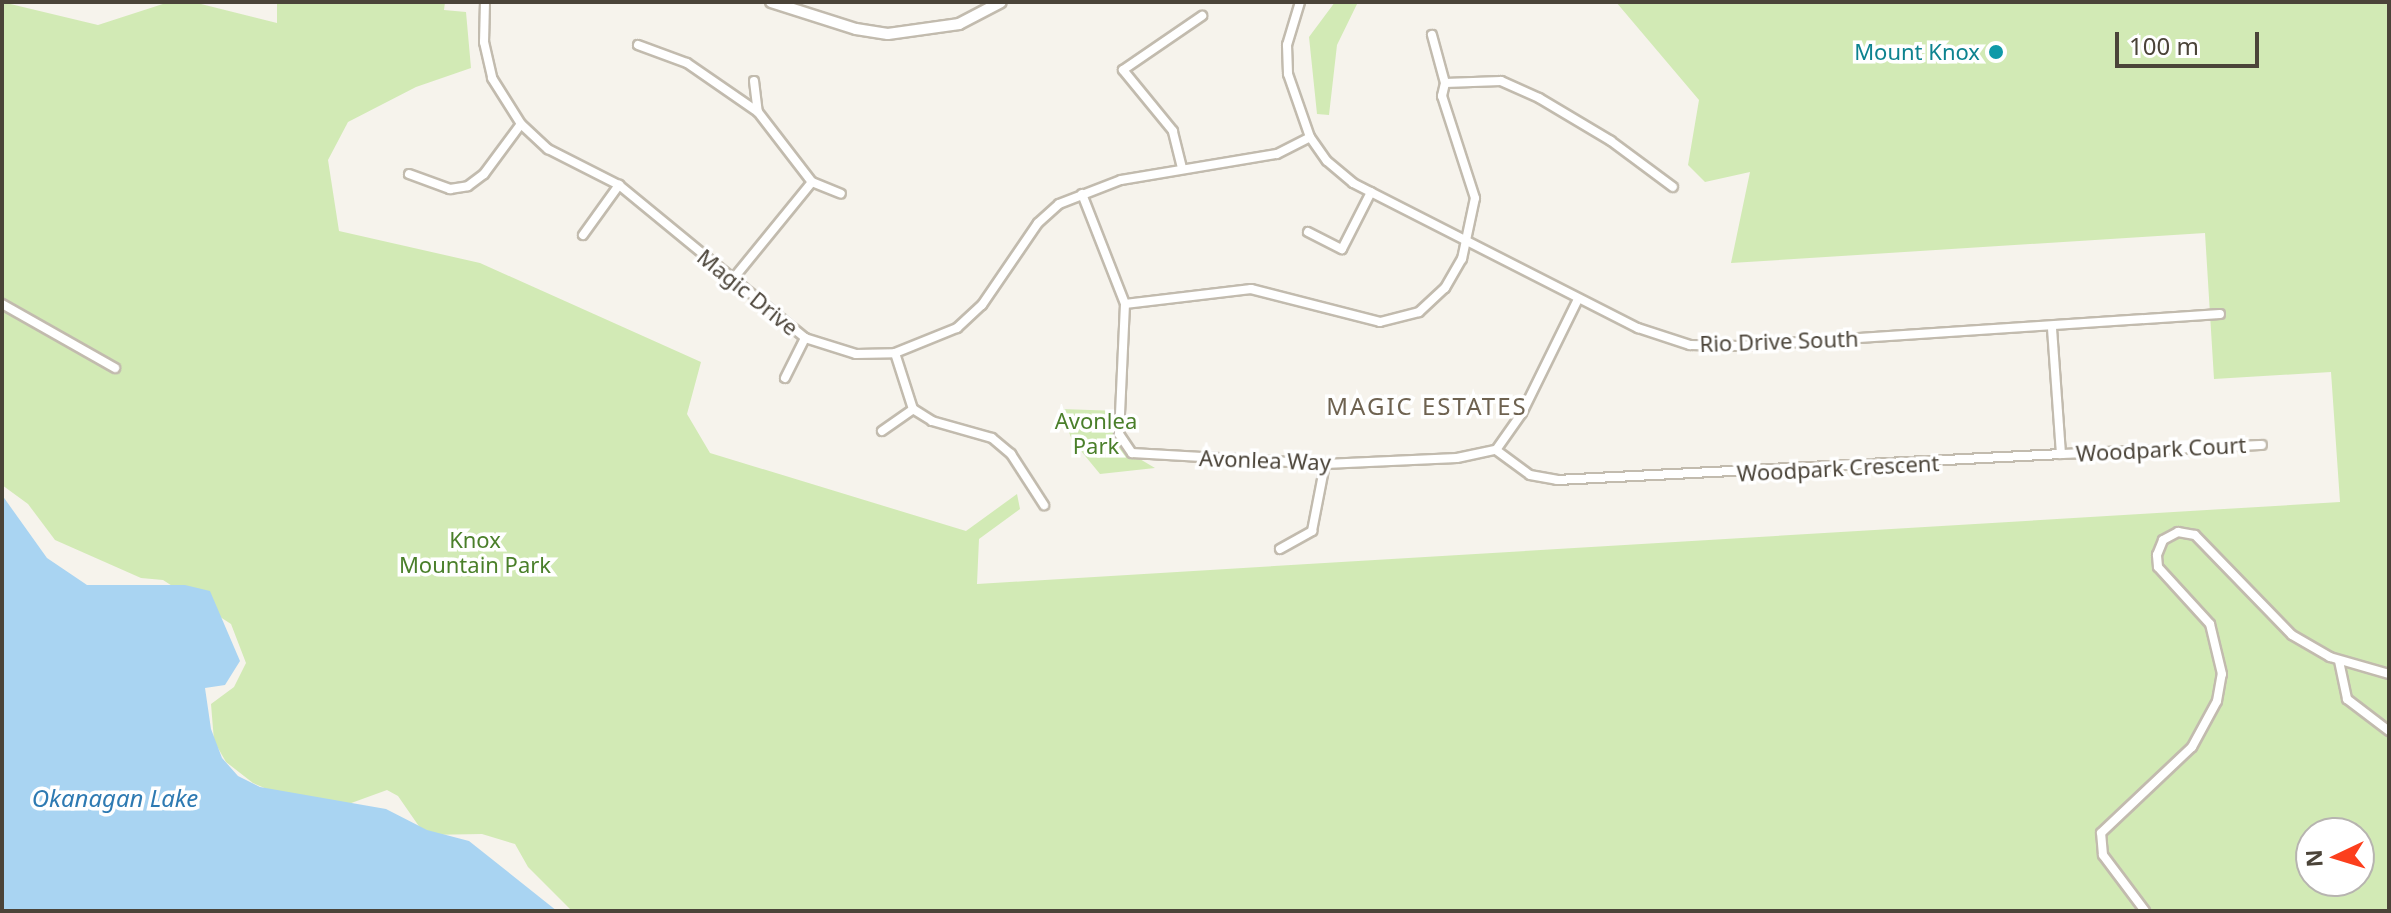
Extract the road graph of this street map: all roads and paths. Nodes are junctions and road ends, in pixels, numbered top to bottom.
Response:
1 (485, 2) edge
2 (771, 2) edge
3 (1001, 2) edge
4 (1300, 2) edge
5 (1202, 16) dead end
6 (1432, 35) dead end
7 (638, 45) dead end
8 (754, 81) dead end
9 (1445, 83) junction
10 (758, 112) junction
11 (521, 124) junction
12 (1310, 137) junction
13 (1182, 168) junction
14 (409, 174) dead end
15 (812, 182) junction
16 (619, 185) junction
17 (1673, 187) dead end
18 (1371, 192) junction
19 (841, 194) dead end
20 (1082, 194) junction
21 (1308, 232) dead end
22 (583, 235) dead end
23 (1467, 242) junction
24 (732, 280) junction
25 (1578, 299) junction
26 (2, 304) edge
27 (1125, 304) junction
28 (2220, 314) dead end
29 (2052, 327) junction
30 (805, 338) junction
31 (895, 353) junction
32 (115, 368) dead end
33 (785, 378) dead end
34 (913, 409) junction
35 (882, 431) dead end
36 (2262, 445) dead end
37 (1496, 450) junction
38 (2061, 454) junction
39 (1325, 464) junction
40 (1044, 505) dead end
41 (1280, 549) dead end
42 (2339, 661) junction
43 (2389, 674) edge
44 (2389, 731) edge
45 (2145, 911) edge

1 - 11 street, Magic Drive
2 - 3 street
4 - 12 street, Rio Drive South
5 - 13 street
6 - 9 street
7 - 10 street
8 - 10 street
9 - 17 street
9 - 23 street
10 - 15 street
11 - 14 street
11 - 16 street, Magic Drive
12 - 13 street, Magic Drive
12 - 18 street, Rio Drive South
13 - 20 street, Magic Drive
15 - 19 street
15 - 24 street
16 - 22 street
16 - 24 street, Magic Drive
18 - 21 street
18 - 23 street, Rio Drive South
20 - 27 street, Avonlea Way
20 - 31 street, Magic Drive
23 - 25 street, Rio Drive South
23 - 27 street
24 - 30 street, Magic Drive
25 - 29 street, Rio Drive South
25 - 37 street
26 - 32 street
27 - 39 street, Avonlea Way
28 - 29 street, Rio Drive South
29 - 38 street
30 - 31 street, Magic Drive
30 - 33 street
31 - 34 street
34 - 35 street
34 - 40 street
36 - 38 street, Woodpark Court
37 - 38 street, Woodpark Crescent
37 - 39 street, Avonlea Way
39 - 41 street
42 - 43 street
42 - 44 street
42 - 45 street

